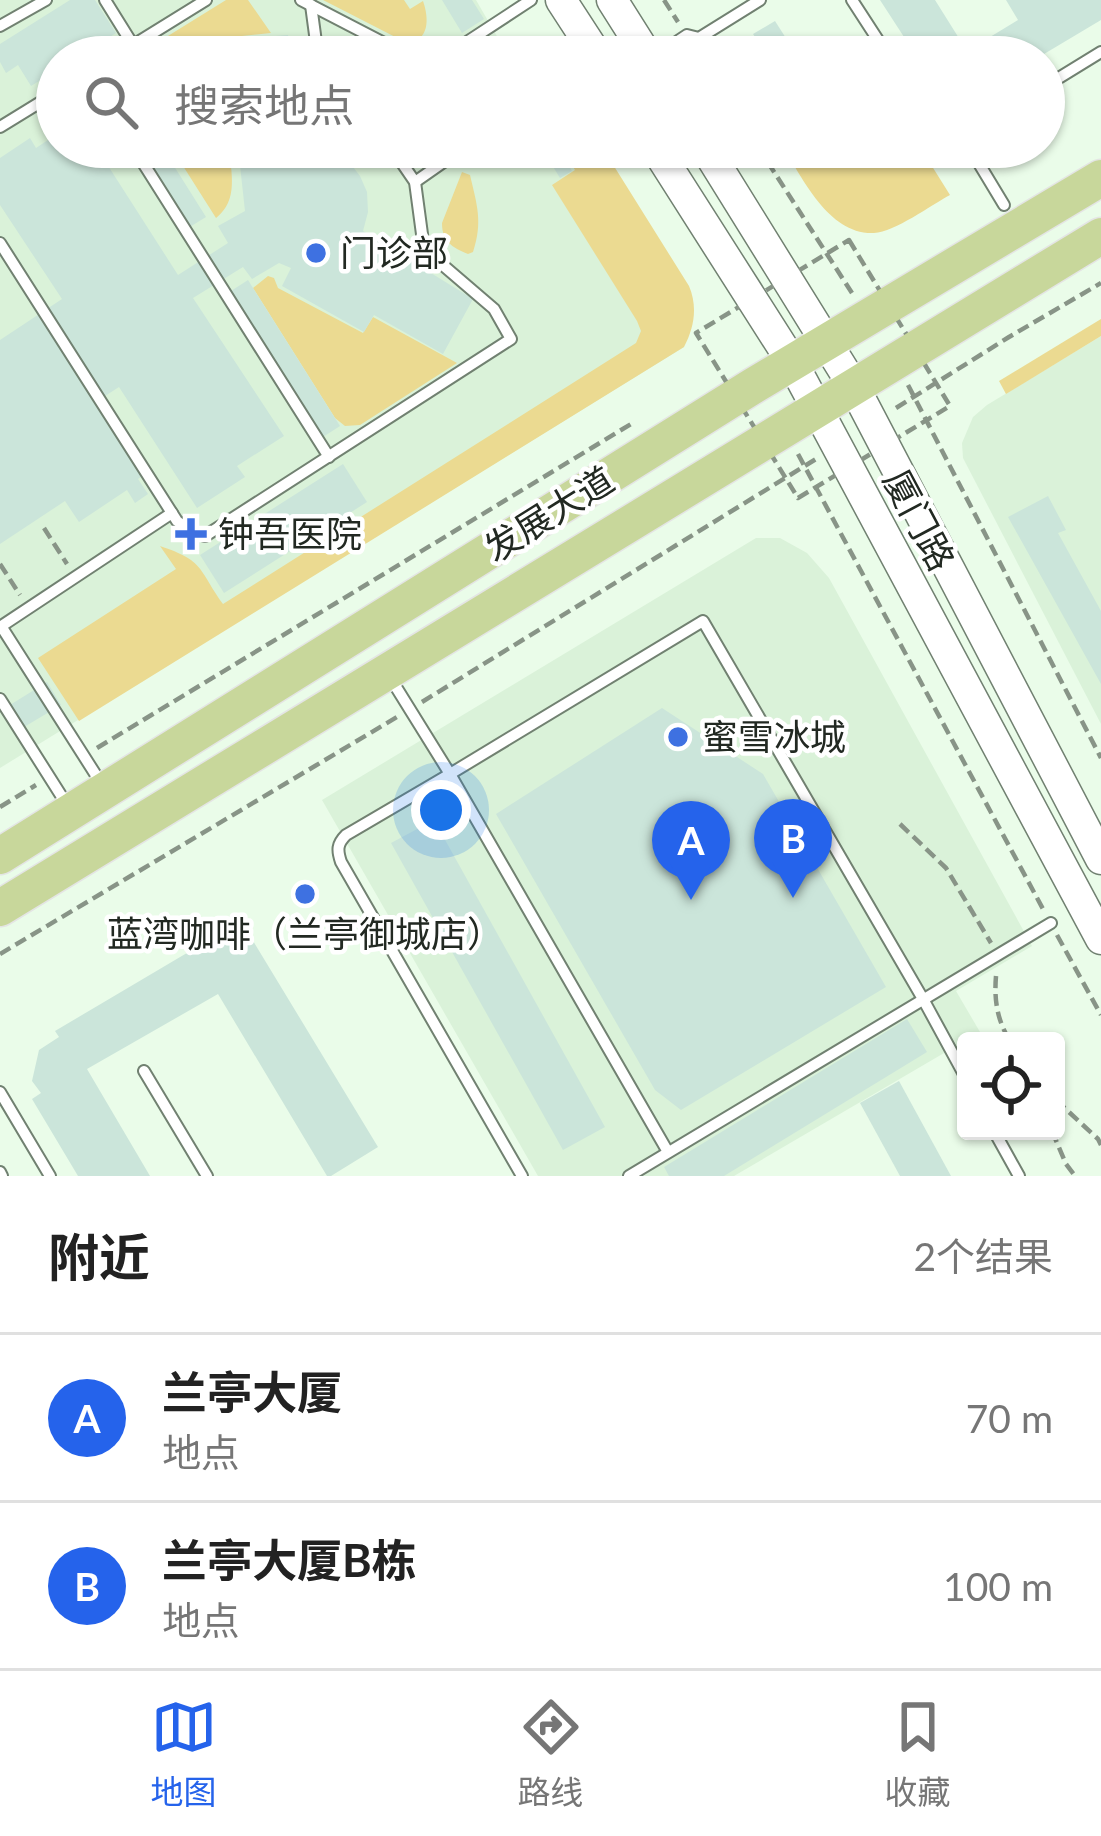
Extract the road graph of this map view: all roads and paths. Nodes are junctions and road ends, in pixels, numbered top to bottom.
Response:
1 (46, 0) edge
2 (104, 0) edge
3 (206, 0) edge
4 (531, 0) edge
5 (561, 0) edge
6 (612, 0) edge
7 (760, 0) edge
8 (852, 0) edge
9 (306, 2) edge
10 (0, 26) edge
11 (127, 36) edge
12 (148, 36) edge
13 (313, 36) edge
14 (371, 36) edge
15 (476, 36) edge
16 (584, 36) edge
17 (637, 36) edge
18 (702, 36) edge
19 (875, 36) edge
20 (1101, 52) edge
21 (1065, 74) edge
22 (36, 105) edge
23 (0, 127) edge
24 (146, 168) edge
25 (405, 168) edge
26 (435, 168) edge
27 (668, 168) edge
28 (718, 168) edge
29 (772, 168) edge
30 (982, 168) edge
31 (1101, 178) edge
32 (415, 182) junction
33 (1004, 205) dead end
34 (1101, 236) edge
35 (0, 243) edge
36 (1101, 284) edge
37 (867, 316) junction
38 (827, 341) junction
39 (792, 362) junction
40 (896, 362) junction
41 (854, 387) junction
42 (914, 397) junction
43 (799, 418) junction
44 (873, 423) junction
45 (836, 446) junction
46 (329, 457) junction
47 (805, 466) junction
48 (172, 513) junction
49 (44, 528) dead end
50 (0, 564) edge
51 (76, 577) junction
52 (28, 608) junction
53 (0, 627) edge
54 (386, 671) junction
55 (0, 699) edge
56 (410, 710) junction
57 (1101, 758) edge
58 (450, 774) junction
59 (106, 791) junction
60 (71, 812) junction
61 (901, 824) dead end
62 (1098, 844) edge
63 (0, 856) edge
64 (1058, 858) junction
65 (0, 908) edge
66 (1051, 923) junction
67 (1101, 938) edge
68 (0, 954) edge
69 (998, 955) junction
70 (923, 1000) junction
71 (1101, 1015) edge
72 (1004, 1032) edge
73 (957, 1062) edge
74 (144, 1071) dead end
75 (0, 1091) edge
76 (1065, 1108) edge
77 (999, 1140) edge
78 (1056, 1140) edge
79 (1101, 1145) edge
80 (668, 1152) junction
81 (50, 1176) edge
82 (207, 1176) edge
83 (522, 1176) edge
84 (629, 1176) edge
85 (1018, 1176) edge
86 (1075, 1176) edge

1 - 10 lane
2 - 11 lane
3 - 12 lane
4 - 15 lane
5 - 16 street
6 - 17 street
7 - 18 lane
8 - 19 lane
9 - 13 lane
9 - 14 lane
20 - 21 lane
22 - 23 lane
24 - 46 lane
25 - 32 lane
26 - 32 lane
27 - 39 street, 厦门路
28 - 38 street, 厦门路
29 - 37 path
30 - 33 lane
31 - 37 main road, 发展大道
32 - 46 lane
34 - 40 main road, 发展大道
35 - 48 lane
36 - 42 path
37 - 38 main road, 发展大道
38 - 39 main road, 发展大道
38 - 41 street, 厦门路
39 - 43 street, 厦门路
39 - 59 main road, 发展大道
40 - 41 main road, 发展大道
40 - 42 path
41 - 43 main road, 发展大道
41 - 44 street, 厦门路
42 - 44 path
42 - 57 path
43 - 45 street, 厦门路
43 - 47 path
43 - 54 main road, 发展大道
44 - 62 street, 厦门路
45 - 47 path
45 - 64 street, 厦门路
46 - 48 lane
47 - 56 path
47 - 66 path
48 - 51 lane
49 - 51 path
50 - 52 path
51 - 52 lane
52 - 53 lane
53 - 59 lane
54 - 56 lane
54 - 65 main road, 发展大道
55 - 60 lane
56 - 58 lane
56 - 68 path
58 - 70 lane
58 - 80 lane
58 - 83 lane
59 - 60 main road, 发展大道
60 - 63 main road, 发展大道
61 - 69 path
62 - 64 lane
64 - 67 street, 厦门路
66 - 69 lane
66 - 71 path
69 - 70 lane
69 - 72 path
70 - 73 lane
70 - 80 lane
74 - 82 lane
75 - 81 lane
76 - 79 path
77 - 85 lane
78 - 86 path
80 - 84 lane

